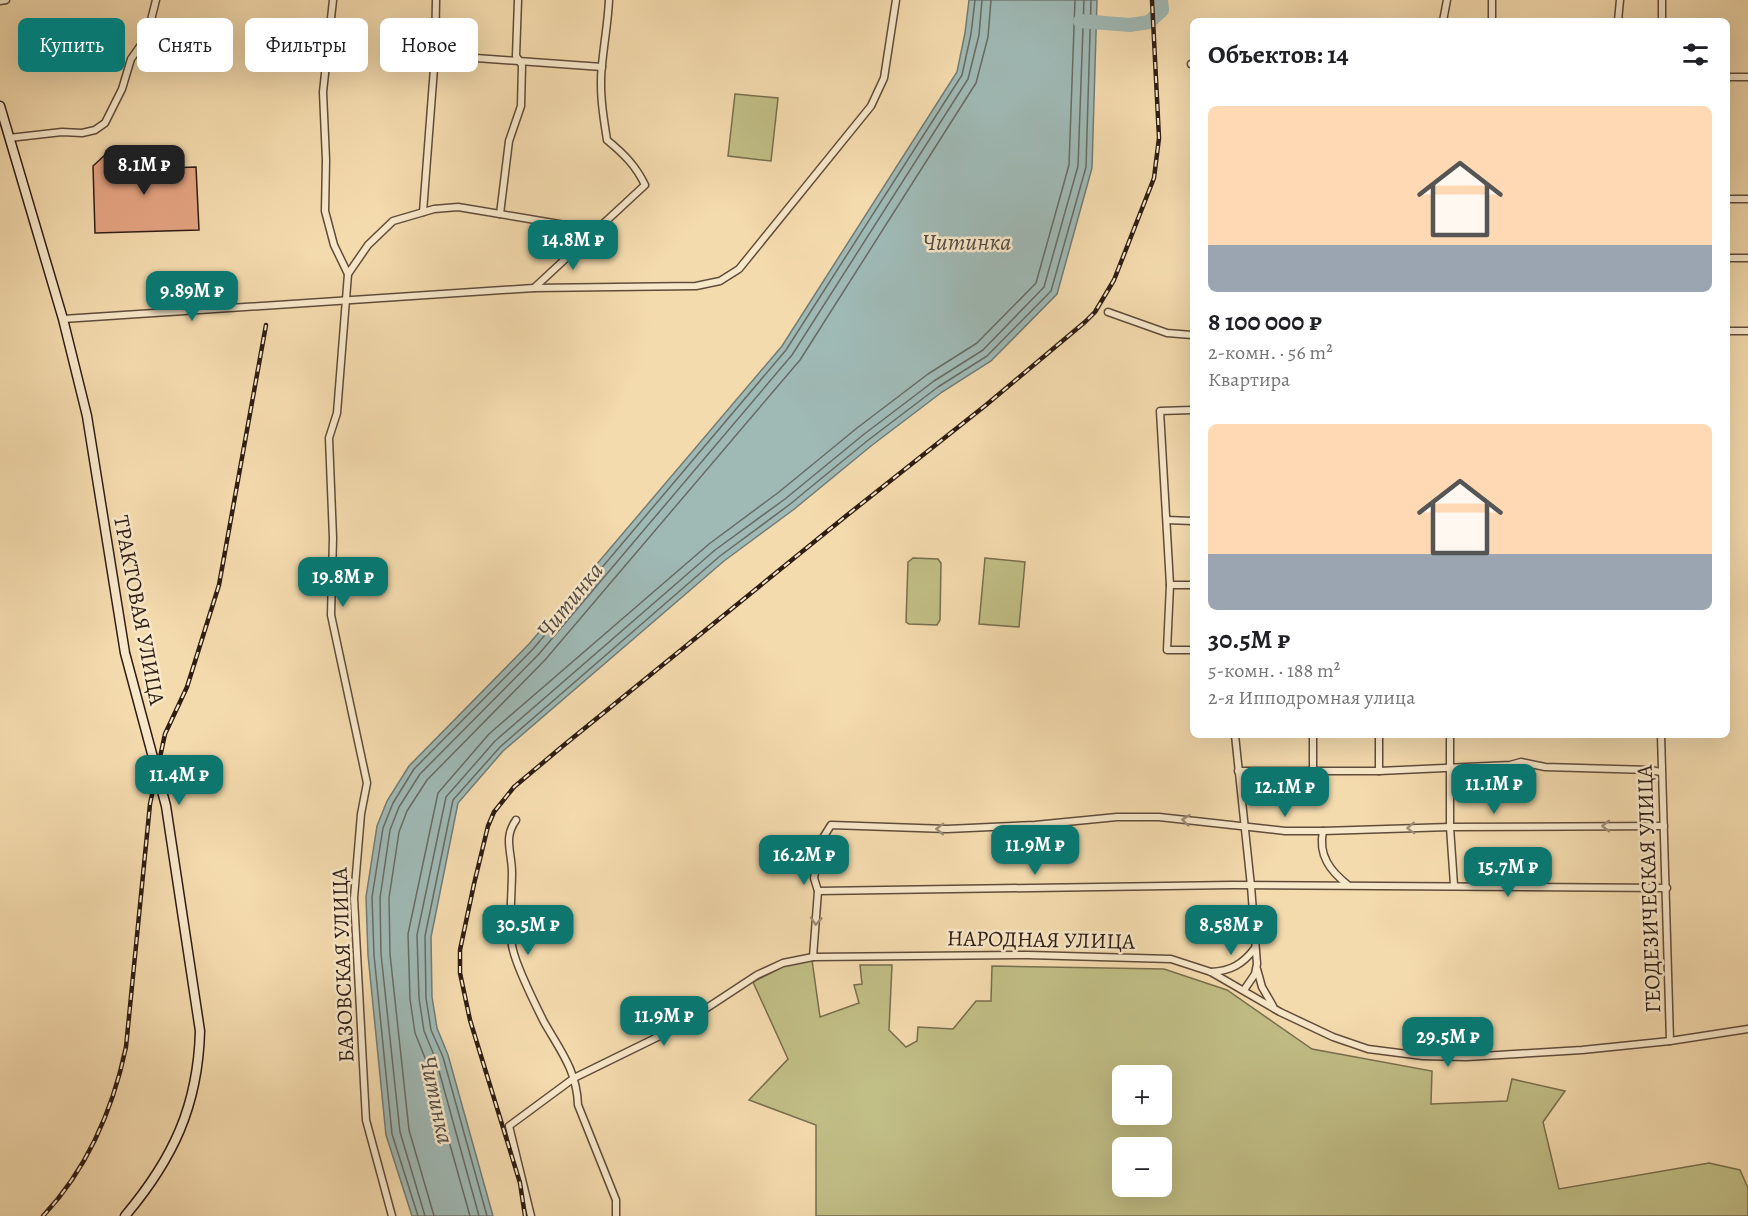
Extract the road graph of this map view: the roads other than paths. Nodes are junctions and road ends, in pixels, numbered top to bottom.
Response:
1 (6, 0) edge
2 (156, 0) edge
3 (333, 0) edge
4 (436, 0) edge
5 (518, 0) edge
6 (609, 0) edge
7 (896, 0) edge
8 (1447, 0) edge
9 (1492, 0) edge
10 (1620, 0) edge
11 (1662, 0) edge
12 (0, 1) edge
13 (436, 18) edge
14 (1444, 18) edge
15 (1492, 18) edge
16 (1618, 18) edge
17 (1662, 18) edge
18 (478, 58) edge
19 (519, 61) junction
20 (602, 67) junction
21 (434, 72) edge
22 (1730, 77) edge
23 (1748, 77) edge
24 (0, 106) edge
25 (9, 138) junction
26 (1730, 199) edge
27 (1748, 199) edge
28 (423, 212) junction
29 (500, 214) junction
30 (594, 235) junction
31 (1730, 258) edge
32 (1748, 258) edge
33 (348, 274) junction
34 (534, 288) junction
35 (346, 300) junction
36 (1108, 312) dead end
37 (63, 319) junction
38 (1730, 331) edge
39 (1748, 331) edge
40 (1190, 335) edge
41 (1190, 410) edge
42 (1167, 520) junction
43 (1190, 521) edge
44 (1170, 585) junction
45 (1190, 585) edge
46 (1190, 650) edge
47 (1235, 738) edge
48 (1313, 738) edge
49 (1379, 738) edge
50 (1450, 738) edge
51 (1661, 738) edge
52 (1450, 768) junction
53 (1313, 770) junction
54 (1238, 771) junction
55 (1379, 771) junction
56 (1661, 772) junction
57 (516, 820) dead end
58 (1245, 825) junction
59 (1664, 826) junction
60 (1450, 827) junction
61 (1323, 831) junction
62 (1454, 885) junction
63 (1251, 886) junction
64 (1348, 886) junction
65 (1667, 888) junction
66 (818, 891) junction
67 (1256, 948) junction
68 (813, 957) junction
69 (1257, 964) junction
70 (1211, 972) junction
71 (1244, 990) junction
72 (1275, 1009) junction
73 (1748, 1029) edge
74 (1670, 1041) junction
75 (574, 1078) junction
76 (125, 1216) edge
77 (392, 1216) edge
78 (531, 1216) edge
79 (616, 1216) edge

1 - 12 street
2 - 25 street
3 - 33 street
4 - 13 street
5 - 19 street
6 - 20 street
7 - 34 street
8 - 14 street
9 - 15 street
10 - 16 street
11 - 17 street
18 - 19 street
19 - 20 street
19 - 29 street
20 - 30 street
21 - 28 street
22 - 23 street
24 - 25 main road, ТРАКТОВАЯ УЛИЦА
25 - 37 main road, ТРАКТОВАЯ УЛИЦА
26 - 27 street
28 - 29 street
28 - 33 street
29 - 30 street
30 - 34 street
31 - 32 street
33 - 35 street, БАЗОВСКАЯ УЛИЦА
34 - 35 street
35 - 37 street
35 - 77 street, БАЗОВСКАЯ УЛИЦА
36 - 40 street
37 - 76 main road, ТРАКТОВАЯ УЛИЦА
38 - 39 street
41 - 42 street
42 - 43 street
42 - 44 street
44 - 45 street
44 - 46 street
47 - 54 street
48 - 53 street
49 - 55 street
50 - 52 street
51 - 56 street, ГЕОДЕЗИЧЕСКАЯ УЛИЦА
52 - 55 street
52 - 56 street
52 - 60 street
53 - 54 street
53 - 55 street
54 - 58 street
56 - 59 street, ГЕОДЕЗИЧЕСКАЯ УЛИЦА
57 - 75 street
58 - 61 street
58 - 63 street
58 -> 66 street
59 -> 60 street
59 - 65 street, ГЕОДЕЗИЧЕСКАЯ УЛИЦА
60 -> 61 street
60 - 62 street
61 - 64 street
62 - 64 street
62 - 65 street
63 - 64 street
63 - 66 street
63 - 67 street
65 - 74 street, ГЕОДЕЗИЧЕСКАЯ УЛИЦА
66 -> 68 street
67 - 69 street
67 - 70 street
68 - 70 street, НАРОДНАЯ УЛИЦА
68 - 75 street, НАРОДНАЯ УЛИЦА
69 - 71 street
69 - 72 street
70 - 71 street, НАРОДНАЯ УЛИЦА
71 - 72 street, НАРОДНАЯ УЛИЦА
72 - 74 street, НАРОДНАЯ УЛИЦА
73 - 74 street, НАРОДНАЯ УЛИЦА
75 - 78 street, НАРОДНАЯ УЛИЦА
75 - 79 street

